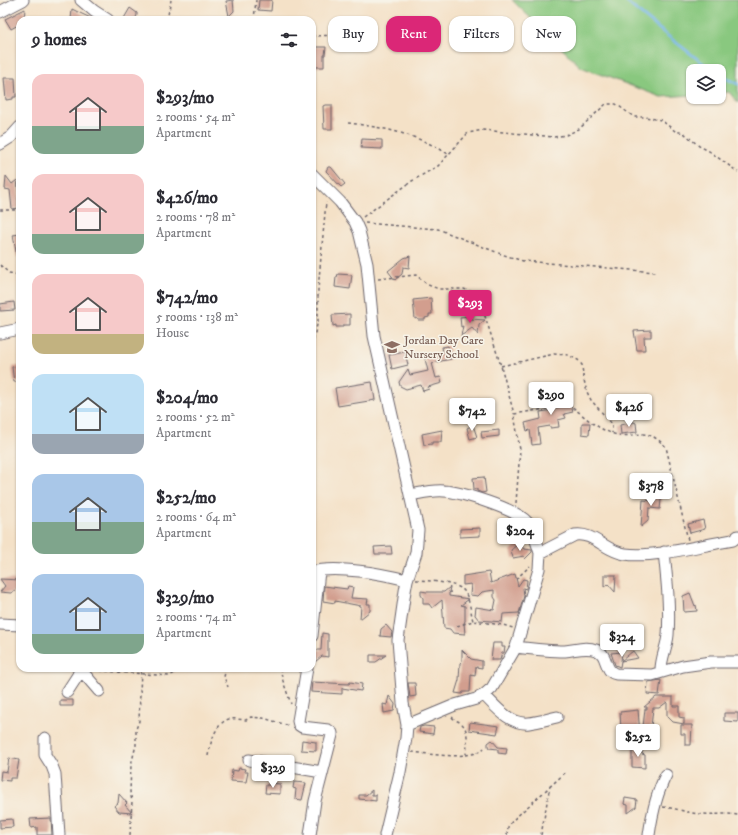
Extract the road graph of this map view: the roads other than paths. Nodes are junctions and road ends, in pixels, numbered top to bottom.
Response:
1 (23, 0) edge
2 (81, 0) edge
3 (0, 12) edge
4 (102, 16) edge
5 (16, 131) edge
6 (0, 144) edge
7 (316, 178) edge
8 (16, 330) edge
9 (0, 333) edge
10 (411, 495) junction
11 (738, 536) edge
12 (664, 552) junction
13 (540, 555) junction
14 (316, 572) edge
15 (407, 580) junction
16 (0, 624) edge
17 (16, 625) edge
18 (518, 642) junction
19 (738, 662) edge
20 (78, 672) edge
21 (83, 672) edge
22 (306, 672) edge
23 (661, 672) junction
24 (99, 691) dead end
25 (67, 692) dead end
26 (484, 695) junction
27 (557, 717) dead end
28 (407, 725) junction
29 (45, 738) dead end
30 (249, 760) dead end
31 (322, 772) junction
32 (666, 775) dead end
33 (59, 835) edge
34 (310, 835) edge
35 (385, 835) edge
36 (648, 835) edge

1 - 3 street
2 - 4 street
5 - 6 street
7 - 10 street
8 - 9 street
10 - 13 street
10 - 15 street
11 - 12 street
12 - 13 street
12 - 23 street
13 - 18 street
14 - 15 street
15 - 28 street
16 - 17 street
18 - 23 street
18 - 26 street
19 - 23 street
20 - 25 street
21 - 24 street
22 - 31 street
26 - 27 street
26 - 28 street
28 - 35 street
29 - 33 street
30 - 31 street
31 - 34 street
32 - 36 street

